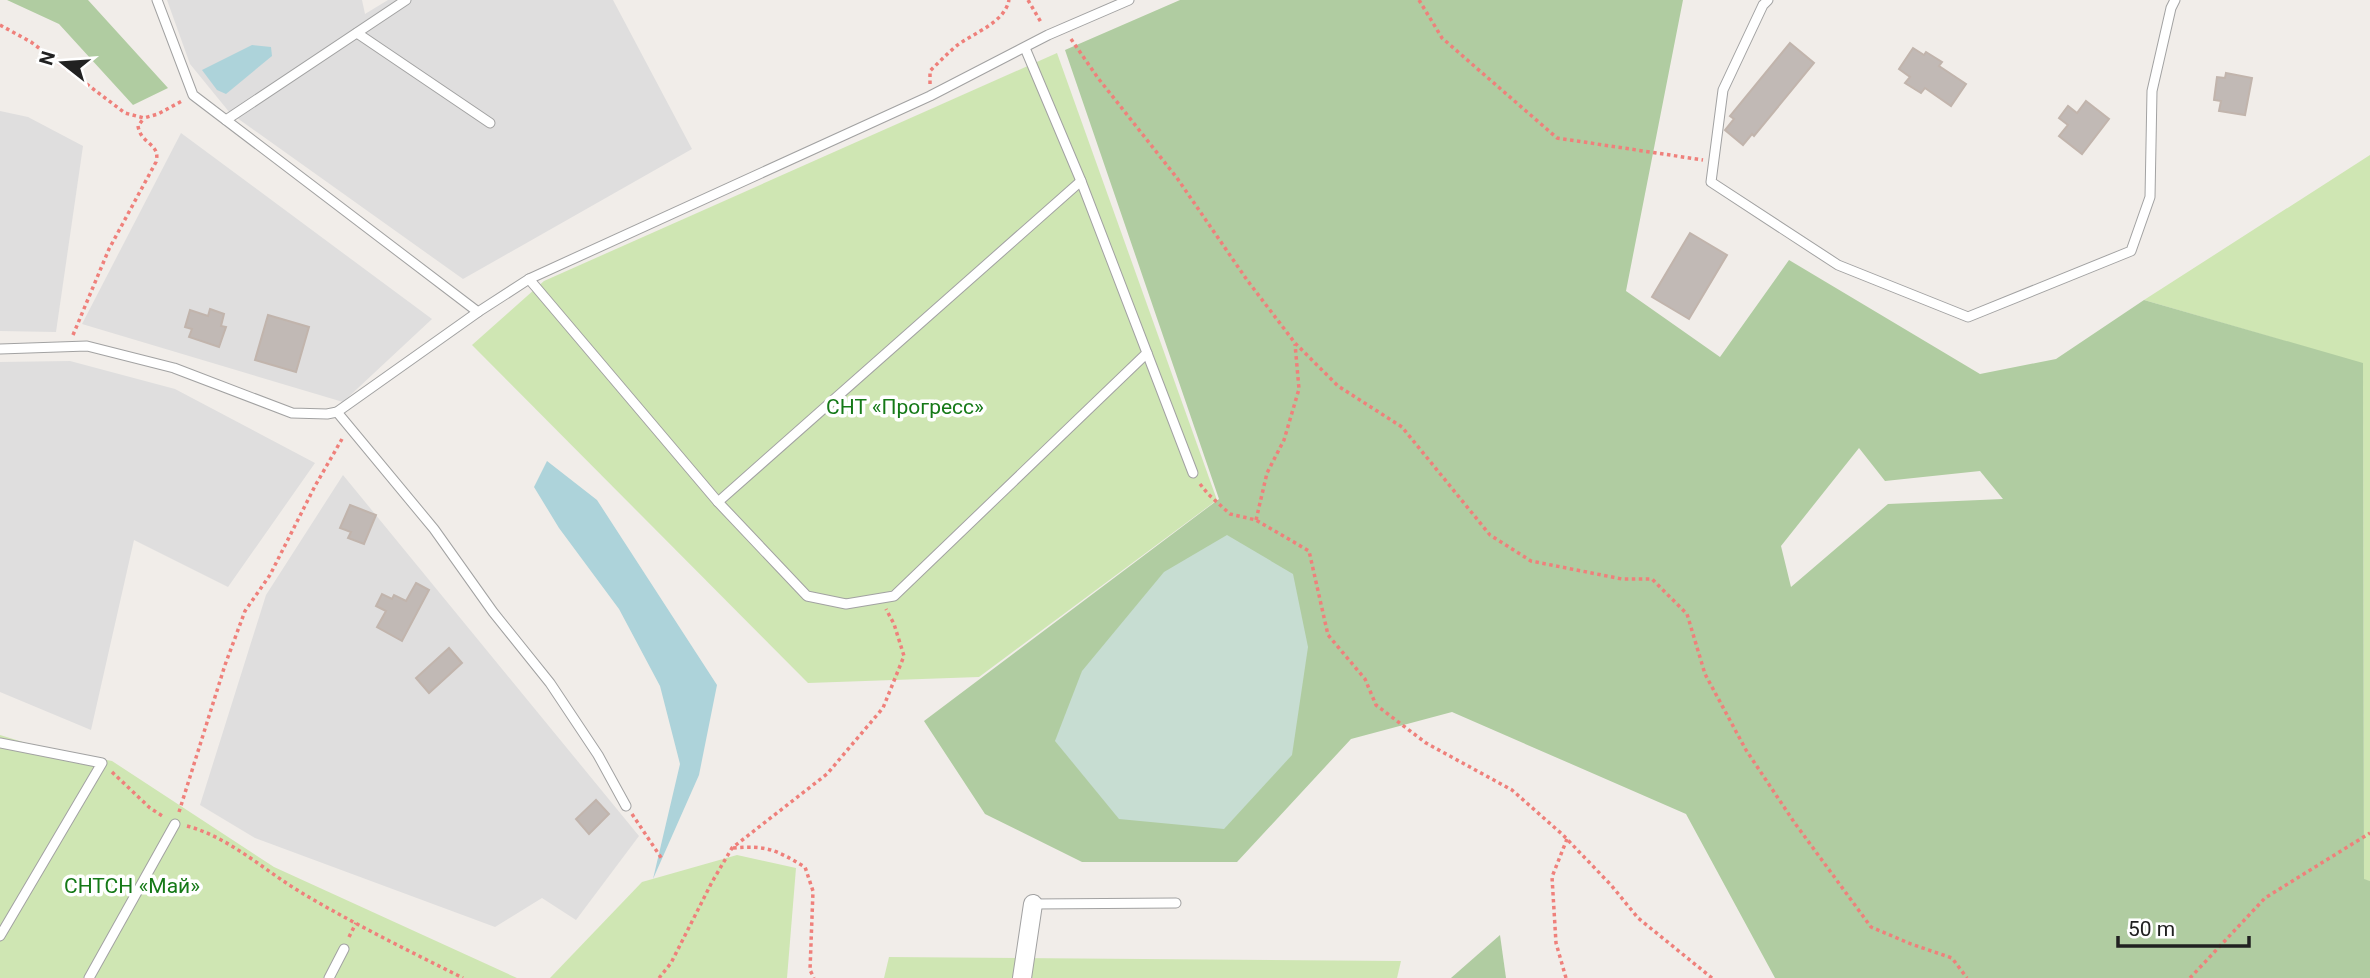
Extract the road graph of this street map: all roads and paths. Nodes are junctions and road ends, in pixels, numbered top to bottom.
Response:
1 (157, 0) edge
2 (406, 0) edge
3 (1009, 0) edge
4 (1028, 0) edge
5 (1129, 0) edge
6 (1419, 0) edge
7 (1768, 0) edge
8 (2175, 0) edge
9 (0, 25) edge
10 (1064, 29) junction
11 (357, 33) junction
12 (1048, 35) junction
13 (1025, 48) junction
14 (193, 95) junction
15 (930, 96) junction
16 (144, 118) junction
17 (226, 120) junction
18 (490, 123) dead end
19 (1714, 162) junction
20 (1081, 181) junction
21 (529, 279) junction
22 (478, 312) junction
23 (1295, 343) junction
24 (67, 347) junction
25 (0, 349) edge
26 (1147, 353) junction
27 (337, 412) junction
28 (349, 427) junction
29 (1193, 474) joint
30 (718, 502) junction
31 (1256, 520) junction
32 (880, 598) junction
33 (0, 743) edge
34 (102, 763) junction
35 (626, 806) joint
36 (175, 824) junction
37 (2370, 833) edge
38 (1567, 839) junction
39 (733, 848) junction
40 (662, 859) dead end
41 (1176, 903) dead end
42 (1033, 904) joint
43 (0, 936) edge
44 (344, 949) dead end
45 (89, 978) edge
46 (329, 978) edge
47 (463, 978) edge
48 (659, 978) edge
49 (814, 978) edge
50 (1022, 978) edge
51 (1566, 978) edge
52 (1712, 978) edge
53 (1967, 978) edge
54 (2190, 978) edge

1 - 14 lane
2 - 11 lane
3 - 15 path
4 - 12 path
5 - 10 lane
6 - 19 path
7 - 19 lane
8 - 19 lane
9 - 16 path
10 - 12 lane
10 - 23 path
11 - 17 lane
11 - 18 lane
12 - 13 lane
13 - 15 lane
13 - 20 lane
14 - 16 path
14 - 17 lane
15 - 21 lane
16 - 24 path
17 - 22 lane
20 - 26 lane
20 - 30 lane
21 - 22 lane
21 - 30 lane
22 - 27 lane
23 - 31 path
23 - 53 path
24 - 25 lane
24 - 27 lane
26 - 29 lane
26 - 32 lane
27 - 28 lane
28 - 35 lane
28 - 36 path
29 - 31 path
30 - 32 lane
31 - 38 path
32 - 39 path
33 - 34 lane
34 - 36 path
34 - 43 lane
35 - 40 path
36 - 45 lane
36 - 47 path
37 - 54 path
38 - 51 path
38 - 52 path
39 - 48 path
39 - 49 path
41 - 42 lane
42 - 50 street
44 - 46 lane

